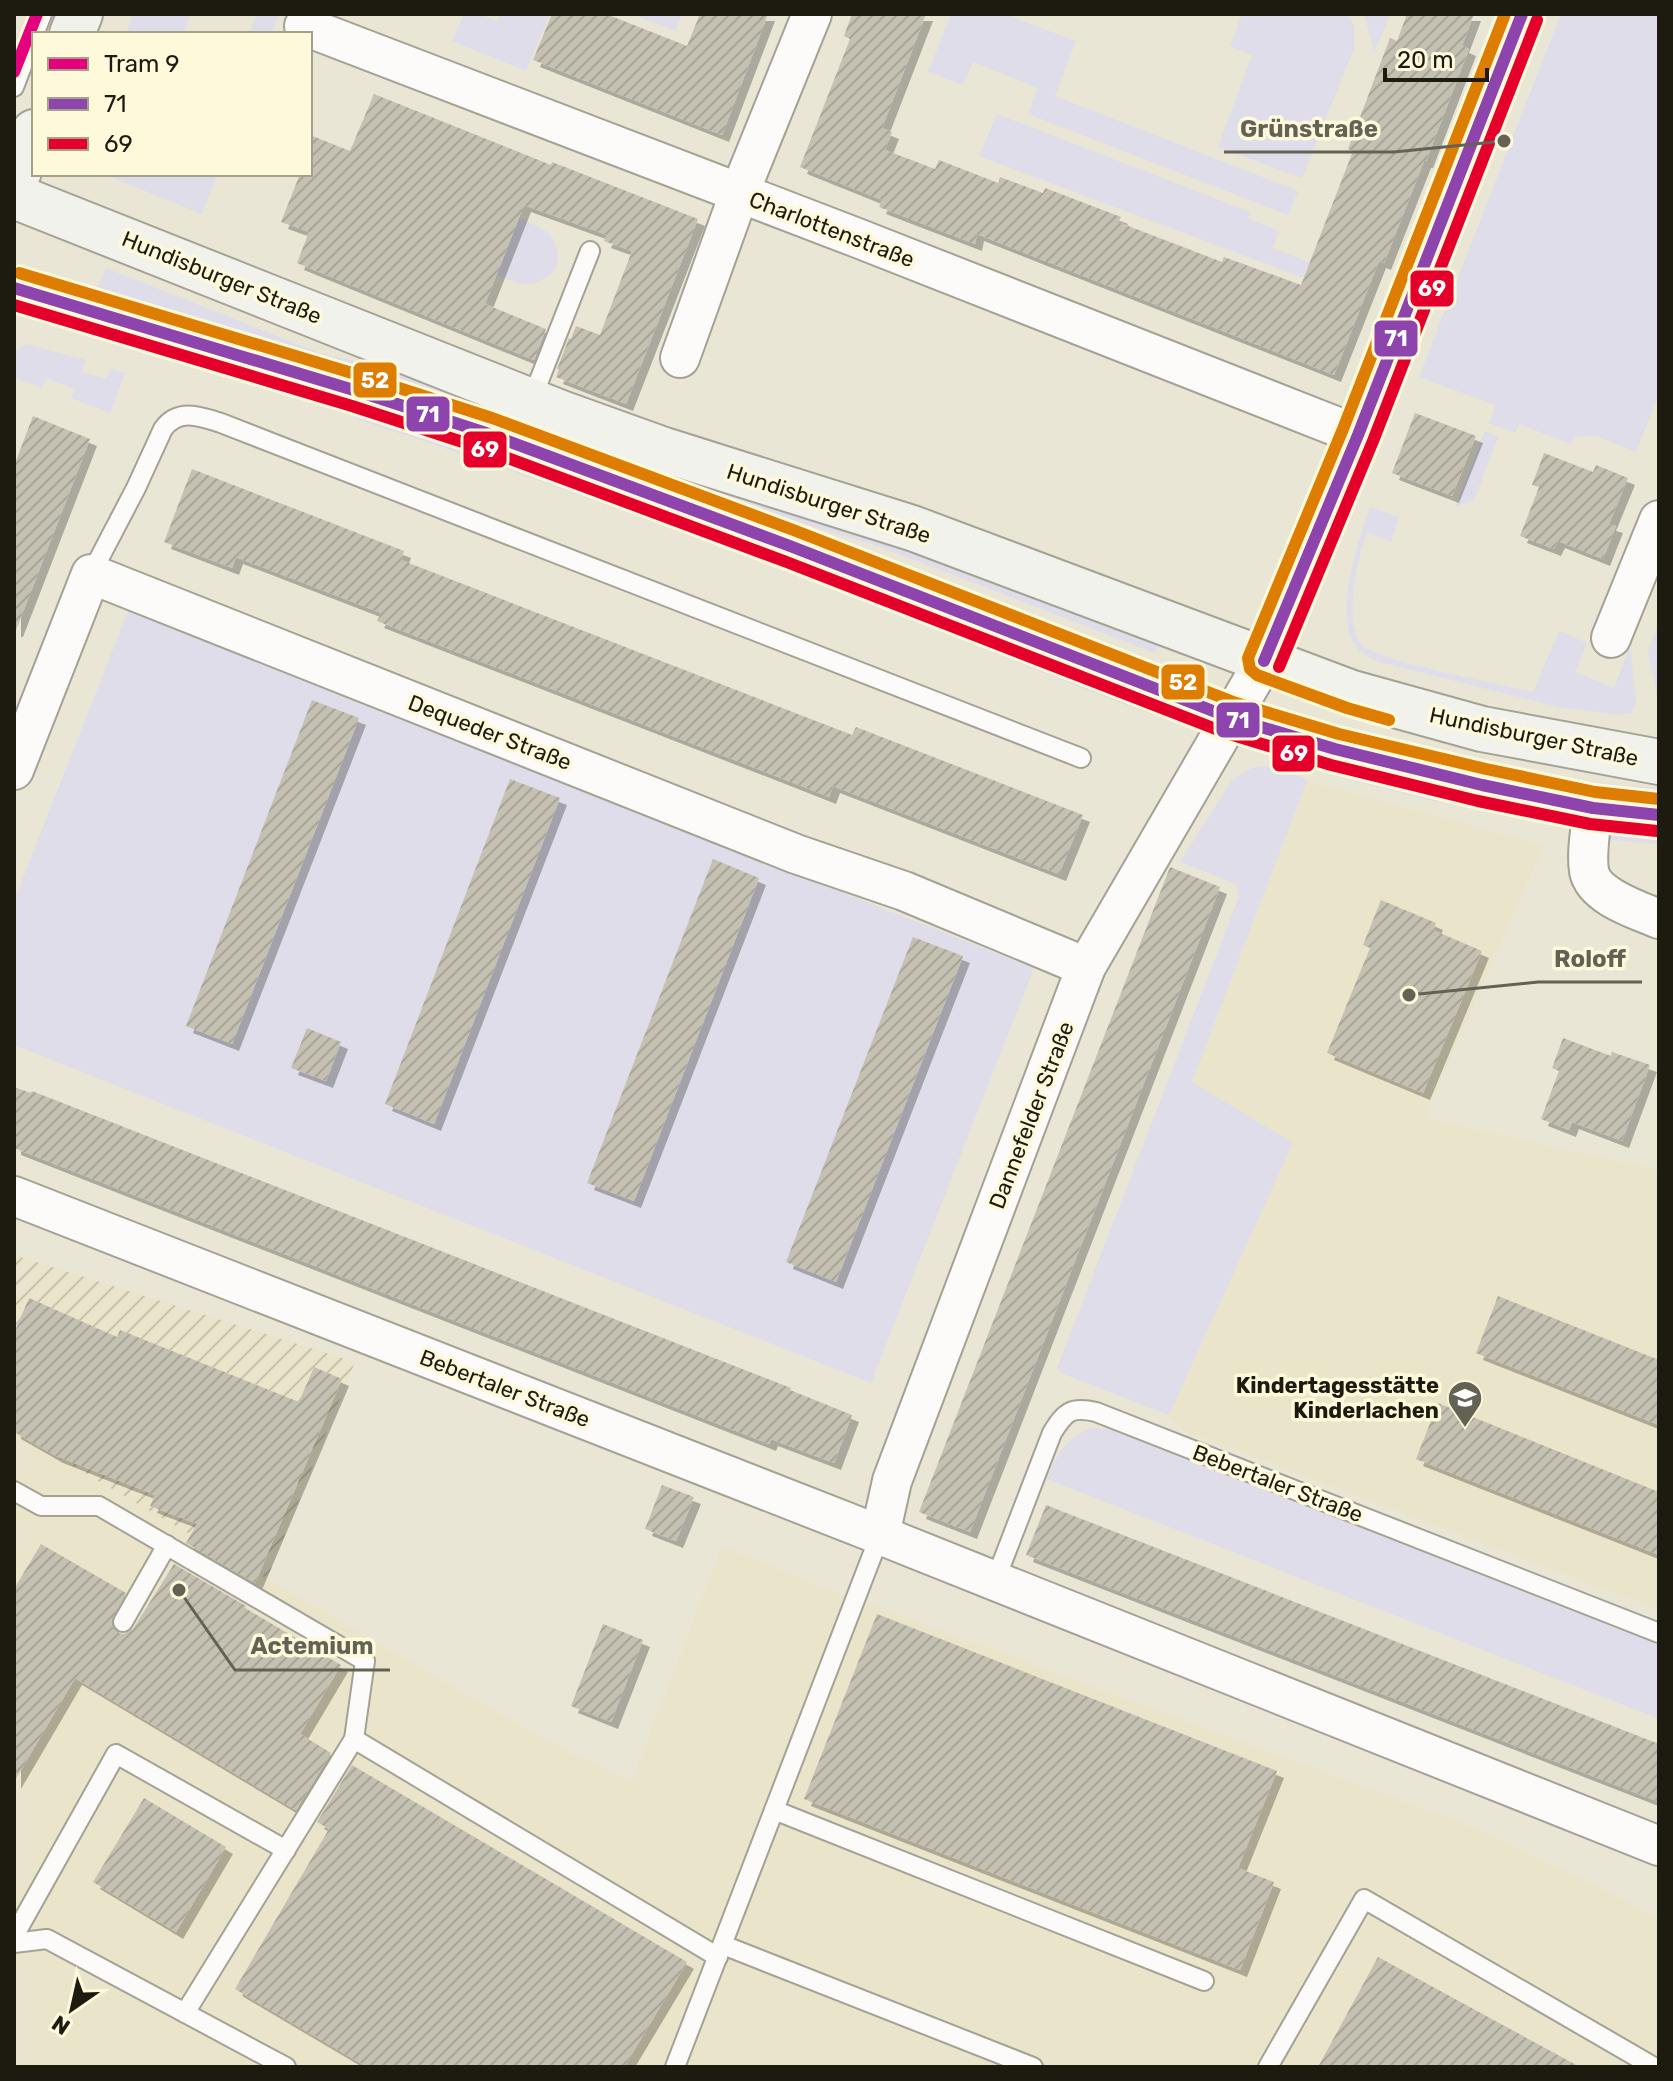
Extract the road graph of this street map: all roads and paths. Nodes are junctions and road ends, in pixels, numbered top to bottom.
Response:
1 (812, 14) edge
2 (1522, 14) edge
3 (304, 26) dead end
4 (32, 40) edge
5 (14, 87) edge
6 (32, 137) edge
7 (14, 184) edge
8 (739, 194) junction
9 (14, 196) edge
10 (590, 251) dead end
11 (14, 288) edge
12 (680, 358) dead end
13 (531, 401) junction
14 (1358, 435) junction
15 (1659, 520) edge
16 (91, 574) junction
17 (1611, 638) dead end
18 (1264, 661) junction
19 (1231, 718) junction
20 (1081, 758) dead end
21 (1659, 762) edge
22 (14, 770) edge
23 (1593, 808) junction
24 (1659, 815) edge
25 (1659, 919) edge
26 (1086, 967) junction
27 (14, 1196) edge
28 (14, 1491) edge
29 (880, 1535) junction
30 (167, 1545) junction
31 (995, 1581) junction
32 (123, 1622) dead end
33 (1659, 1633) edge
34 (354, 1739) junction
35 (774, 1810) junction
36 (1659, 1846) edge
37 (286, 1850) junction
38 (14, 1936) edge
39 (14, 1943) edge
40 (720, 1951) junction
41 (1204, 1981) dead end
42 (185, 2013) junction
43 (680, 2065) edge
44 (286, 2067) edge
45 (1033, 2067) edge
46 (1268, 2067) edge
47 (1654, 2067) edge

1 - 8 street
2 - 14 street, Dannefelder Straße
3 - 8 street, Charlottenstraße
4 - 5 lane
6 - 7 main road
8 - 12 street
8 - 14 street, Charlottenstraße
9 - 13 main road, Hundisburger Straße
10 - 13 lane
11 - 19 main road
13 - 18 main road, Hundisburger Straße
14 - 18 street, Dannefelder Straße
15 - 17 street
16 - 20 lane
16 - 22 street
16 - 26 street, Dequeder Straße
18 - 19 street, Dannefelder Straße
18 - 21 main road, Hundisburger Straße
19 - 23 main road
19 - 26 street, Dannefelder Straße
23 - 24 main road
23 - 25 street
26 - 29 street, Dannefelder Straße
27 - 29 street, Bebertaler Straße
28 - 30 lane
29 - 31 street, Bebertaler Straße
29 - 35 lane
30 - 32 lane
30 - 34 lane
31 - 33 lane, Bebertaler Straße
31 - 36 street, Bebertaler Straße
34 - 37 lane
34 - 40 lane
35 - 40 lane
35 - 41 lane
37 - 38 lane
37 - 42 lane
39 - 42 lane
40 - 43 lane
40 - 45 lane
42 - 44 lane
46 - 47 lane

